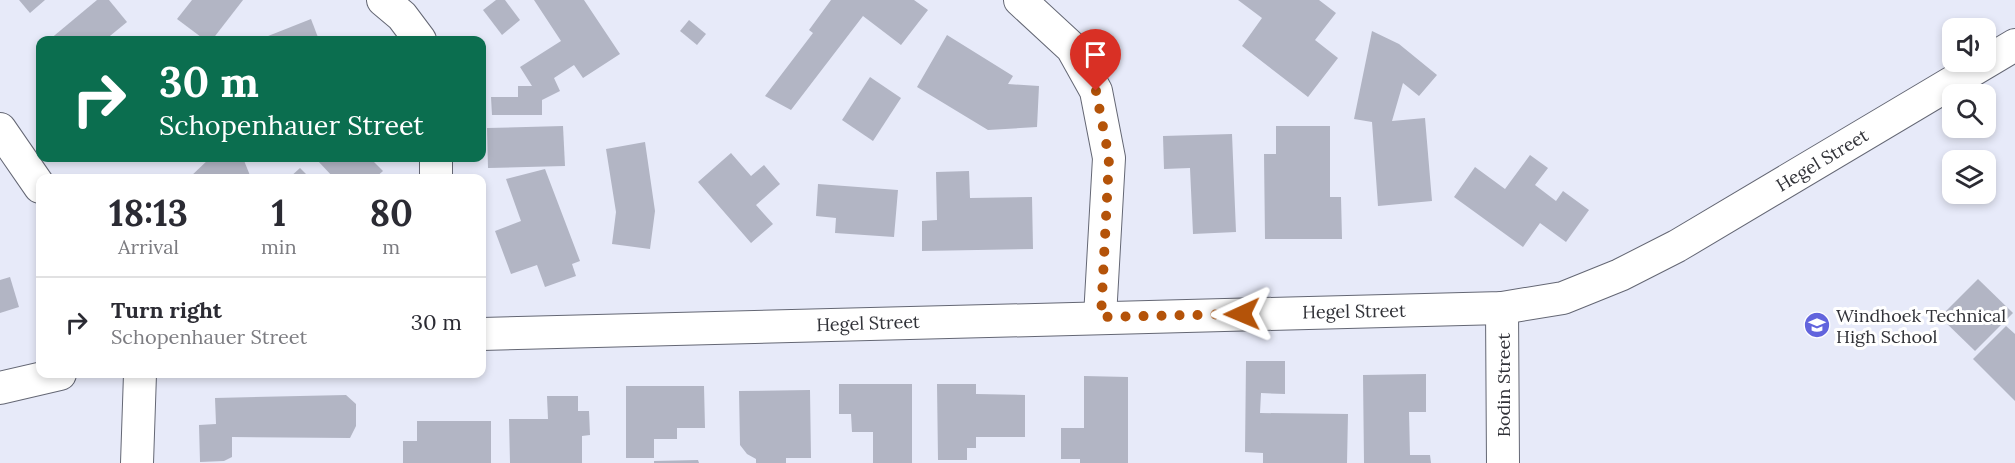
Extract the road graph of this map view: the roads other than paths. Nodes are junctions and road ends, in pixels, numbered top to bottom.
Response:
1 (383, 0) edge
2 (1020, 0) edge
3 (417, 36) edge
4 (2015, 45) edge
5 (0, 129) edge
6 (36, 181) edge
7 (1502, 308) junction
8 (1101, 317) junction
9 (486, 334) edge
10 (43, 378) edge
11 (140, 378) edge
12 (0, 388) edge
13 (137, 463) edge
14 (1503, 463) edge

1 - 3 street
2 - 8 street
4 - 7 street, Hegel Street
5 - 6 street
7 - 8 street, Hegel Street
7 - 14 street, Bodin Street
8 - 9 street, Hegel Street
10 - 12 street
11 - 13 street

